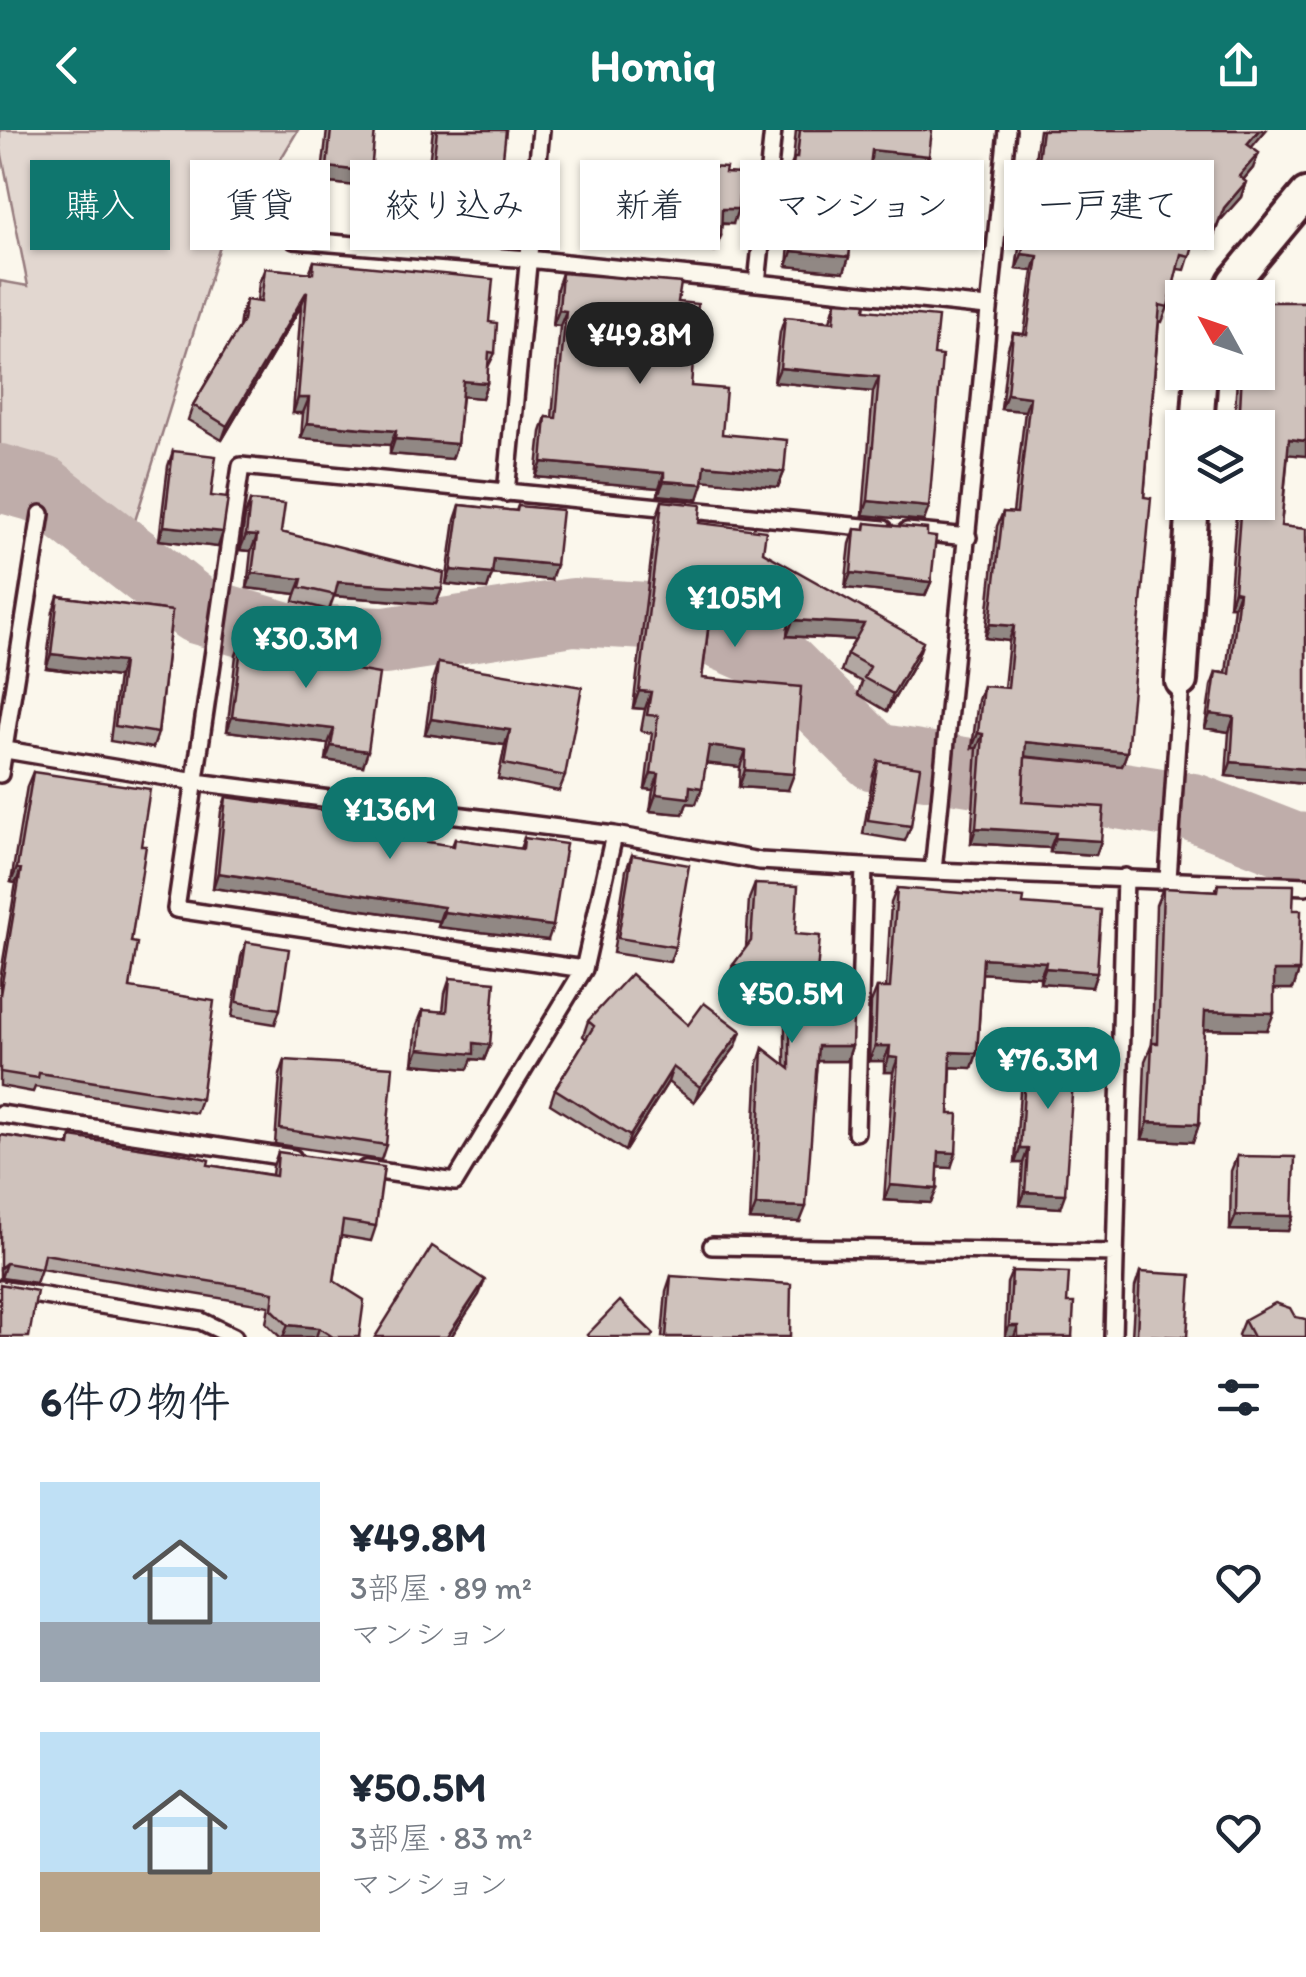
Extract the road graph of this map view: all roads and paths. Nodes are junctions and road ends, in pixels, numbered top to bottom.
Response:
1 (541, 130) edge
2 (773, 130) edge
3 (1008, 130) edge
4 (1306, 194) edge
5 (330, 243) edge
6 (528, 260) junction
7 (1235, 280) edge
8 (757, 283) junction
9 (987, 307) junction
10 (506, 493) junction
11 (41, 514) dead end
12 (1191, 520) edge
13 (968, 536) junction
14 (1181, 680) joint
15 (2, 750) edge
16 (0, 774) edge
17 (196, 782) junction
18 (614, 835) junction
19 (864, 867) junction
20 (933, 871) junction
21 (1126, 877) junction
22 (1168, 879) junction
23 (1306, 886) edge
24 (584, 969) junction
25 (0, 1114) edge
26 (856, 1132) dead end
27 (316, 1161) edge
28 (356, 1167) edge
29 (712, 1246) dead end
30 (1116, 1253) junction
31 (0, 1289) edge
32 (234, 1337) edge
33 (1113, 1337) edge

1 - 6 lane
2 - 8 lane
3 - 9 lane
4 - 7 street
5 - 6 lane
6 - 8 lane
6 - 10 lane
8 - 9 lane
9 - 13 lane
10 - 13 lane
10 - 17 lane
11 - 15 lane
12 - 14 street
13 - 20 lane
14 - 22 lane
15 - 16 lane
15 - 17 lane
17 - 18 lane
17 - 24 lane
18 - 19 lane
18 - 24 lane
19 - 20 lane
19 - 26 lane
20 - 21 lane
21 - 22 lane
21 - 30 lane
22 - 23 lane
24 - 28 lane
25 - 27 lane
29 - 30 lane
30 - 33 lane
31 - 32 lane

